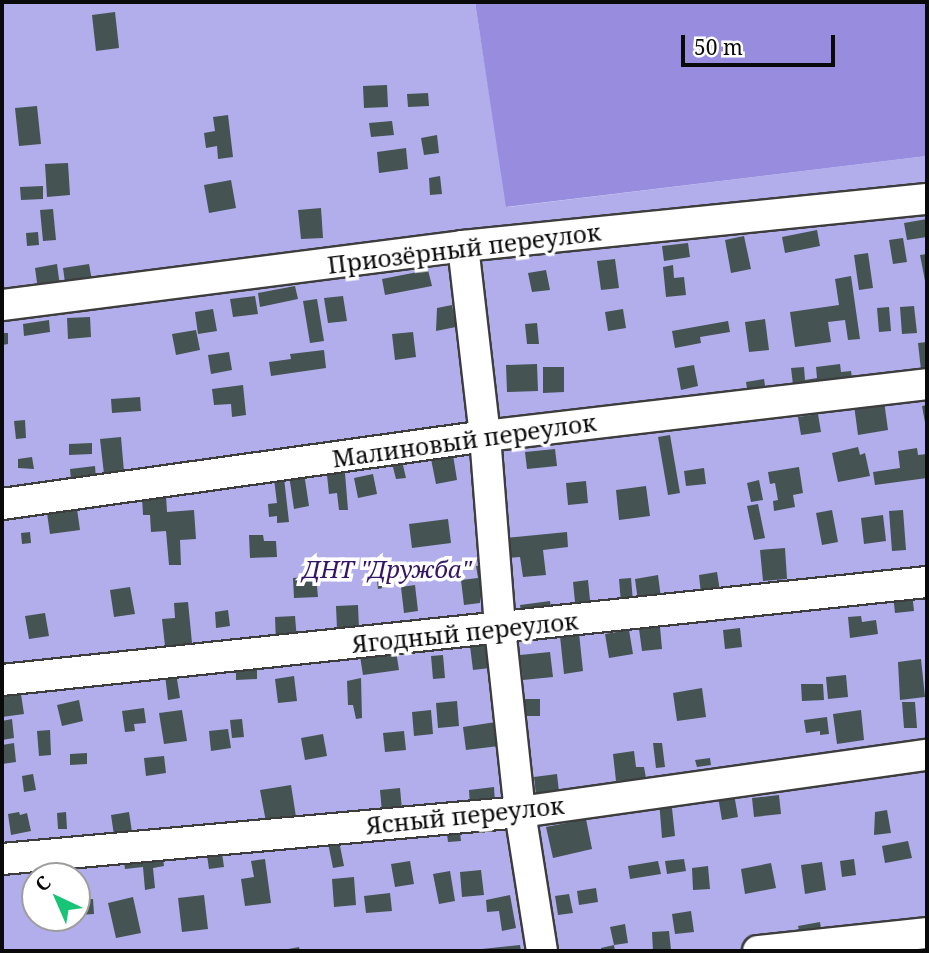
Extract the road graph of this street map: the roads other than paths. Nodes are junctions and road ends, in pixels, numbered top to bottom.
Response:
1 (927, 199) edge
2 (463, 246) junction
3 (2, 305) edge
4 (927, 384) edge
5 (485, 436) junction
6 (2, 504) edge
7 (927, 582) edge
8 (500, 628) junction
9 (2, 680) edge
10 (927, 755) edge
11 (520, 812) junction
12 (2, 859) edge
13 (927, 933) edge
14 (542, 951) edge
15 (758, 951) edge

1 - 2 street, Приозёрный переулок
2 - 3 street, Приозёрный переулок
2 - 5 street
4 - 5 street, Малиновый переулок
5 - 6 street, Малиновый переулок
5 - 8 street
7 - 8 street, Ягодный переулок
8 - 9 street, Ягодный переулок
8 - 11 street
10 - 11 street, Ясный переулок
11 - 12 street, Ясный переулок
11 - 14 street
13 - 15 street

